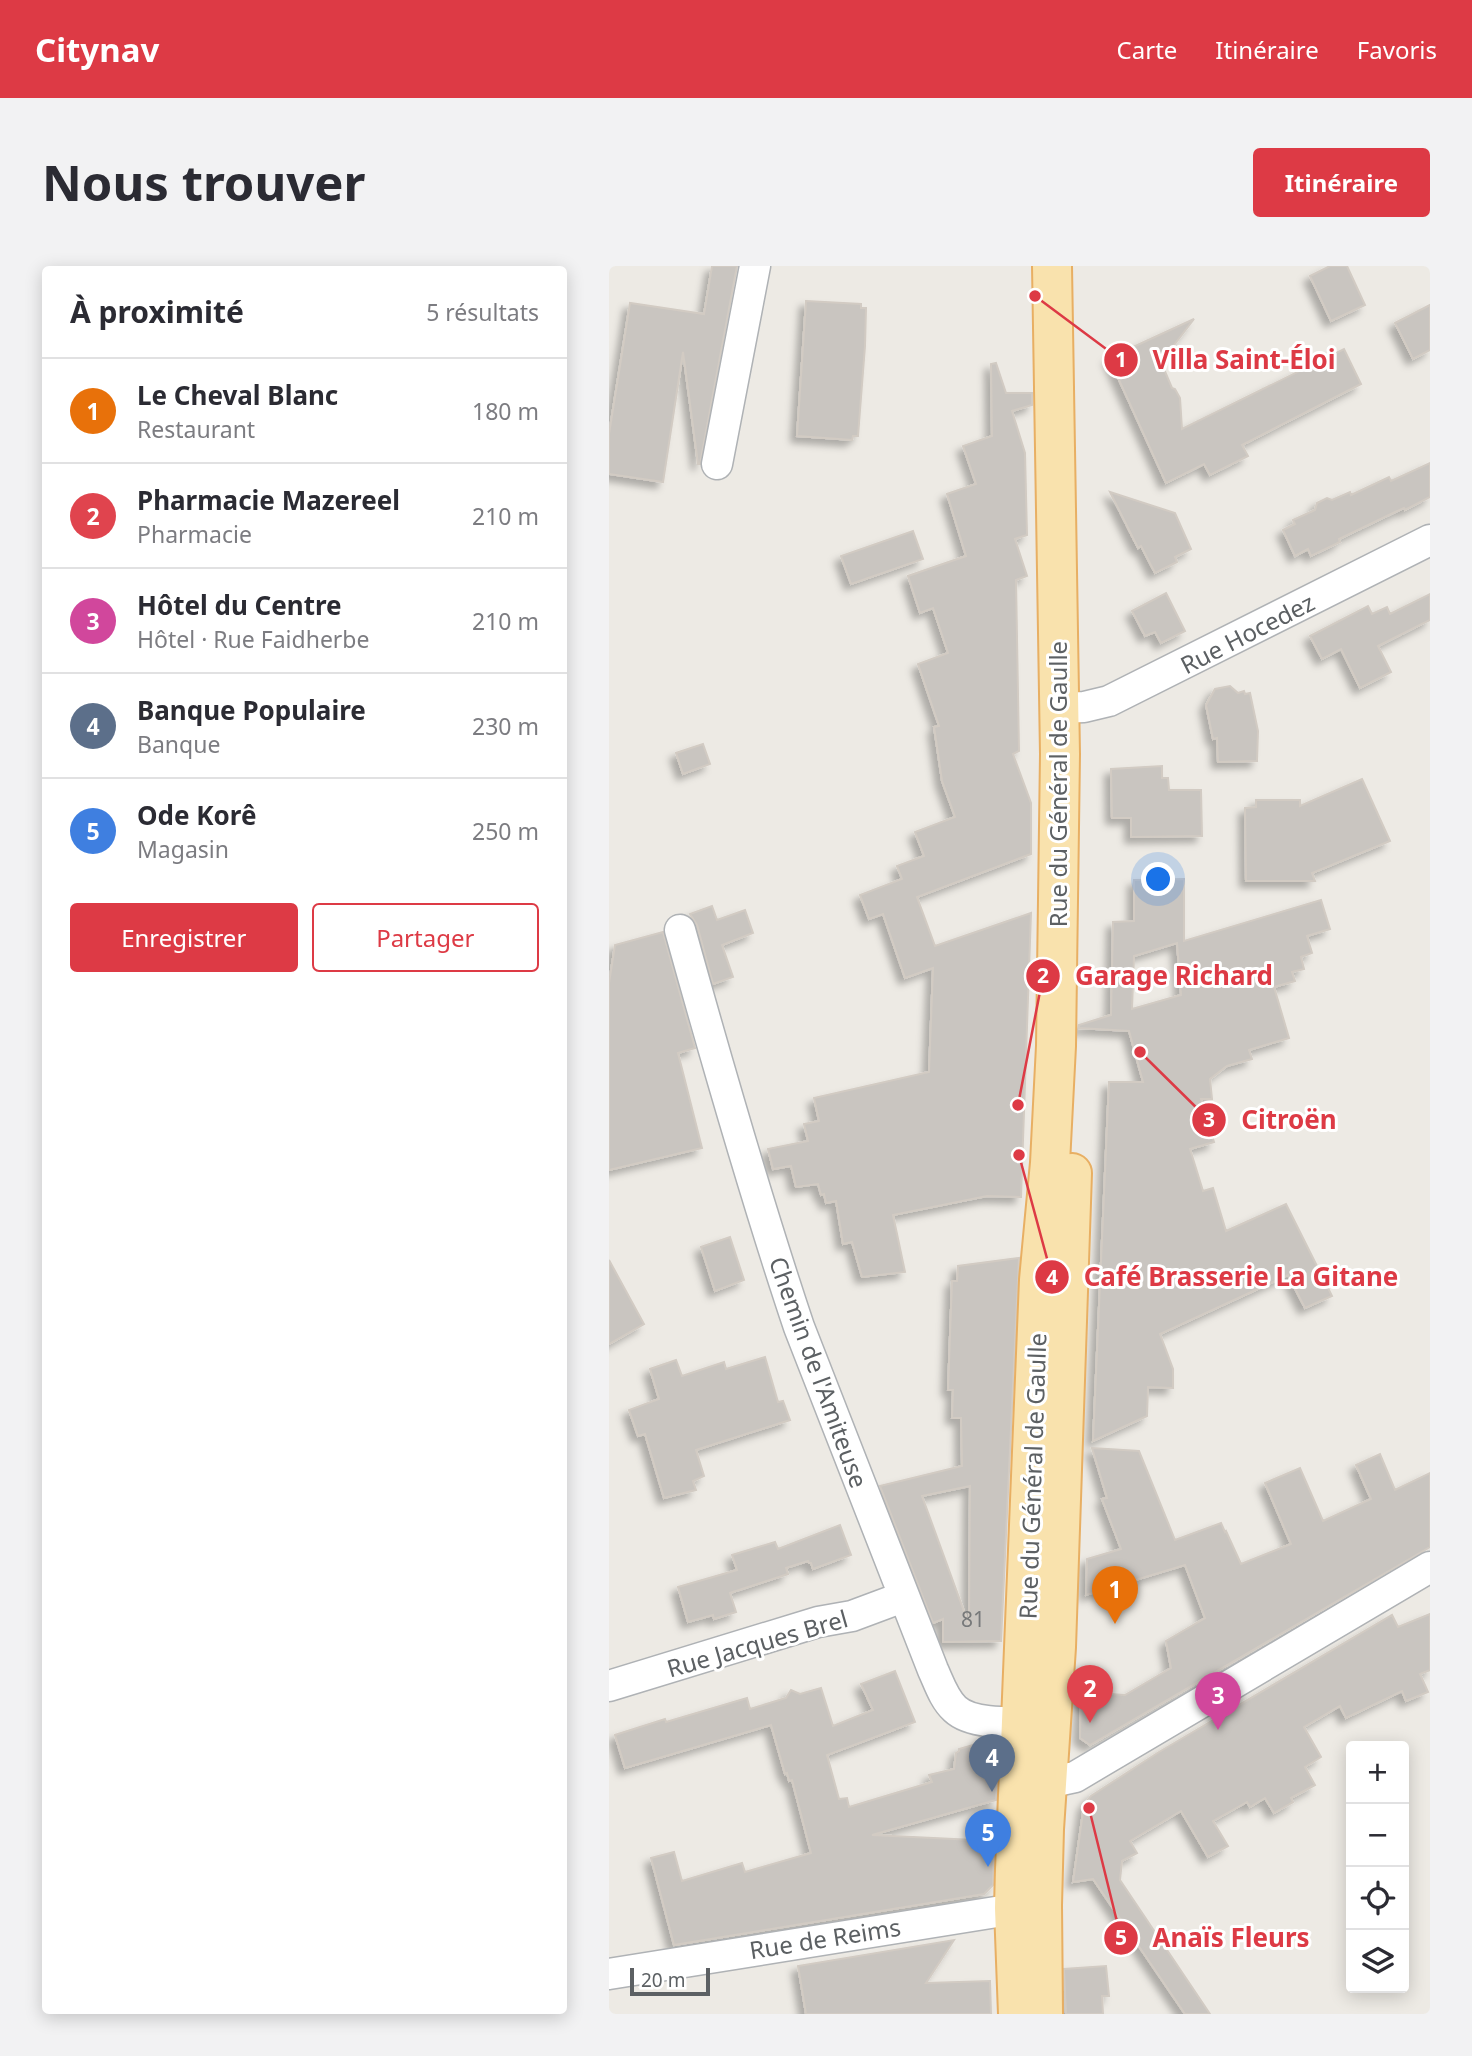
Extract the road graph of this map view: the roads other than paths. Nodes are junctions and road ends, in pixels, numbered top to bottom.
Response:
1 (755, 266) edge
2 (1052, 266) edge
3 (1076, 266) edge
4 (717, 464) dead end
5 (1430, 540) edge
6 (1071, 707) junction
7 (680, 930) dead end
8 (1430, 1567) edge
9 (904, 1597) junction
10 (609, 1686) edge
11 (1037, 1722) junction
12 (1033, 1783) junction
13 (1028, 1906) junction
14 (609, 1974) edge
15 (1018, 2014) edge
16 (1044, 2014) edge

1 - 4 street
2 - 6 main road, Rue du Général de Gaulle
3 - 6 main road, Rue du Général de Gaulle
5 - 6 street, Rue Hocedez
6 - 11 main road, Rue du Général de Gaulle
7 - 9 street, Chemin de l'Amiteuse
8 - 12 street
9 - 10 street, Rue Jacques Brel
9 - 11 street, Chemin de l'Amiteuse
11 - 12 main road, Rue du Général de Gaulle
12 - 13 main road, Rue du Général de Gaulle
13 - 14 street, Rue de Reims
13 - 15 main road, Rue du Général de Gaulle
13 - 16 main road, Rue du Général de Gaulle

